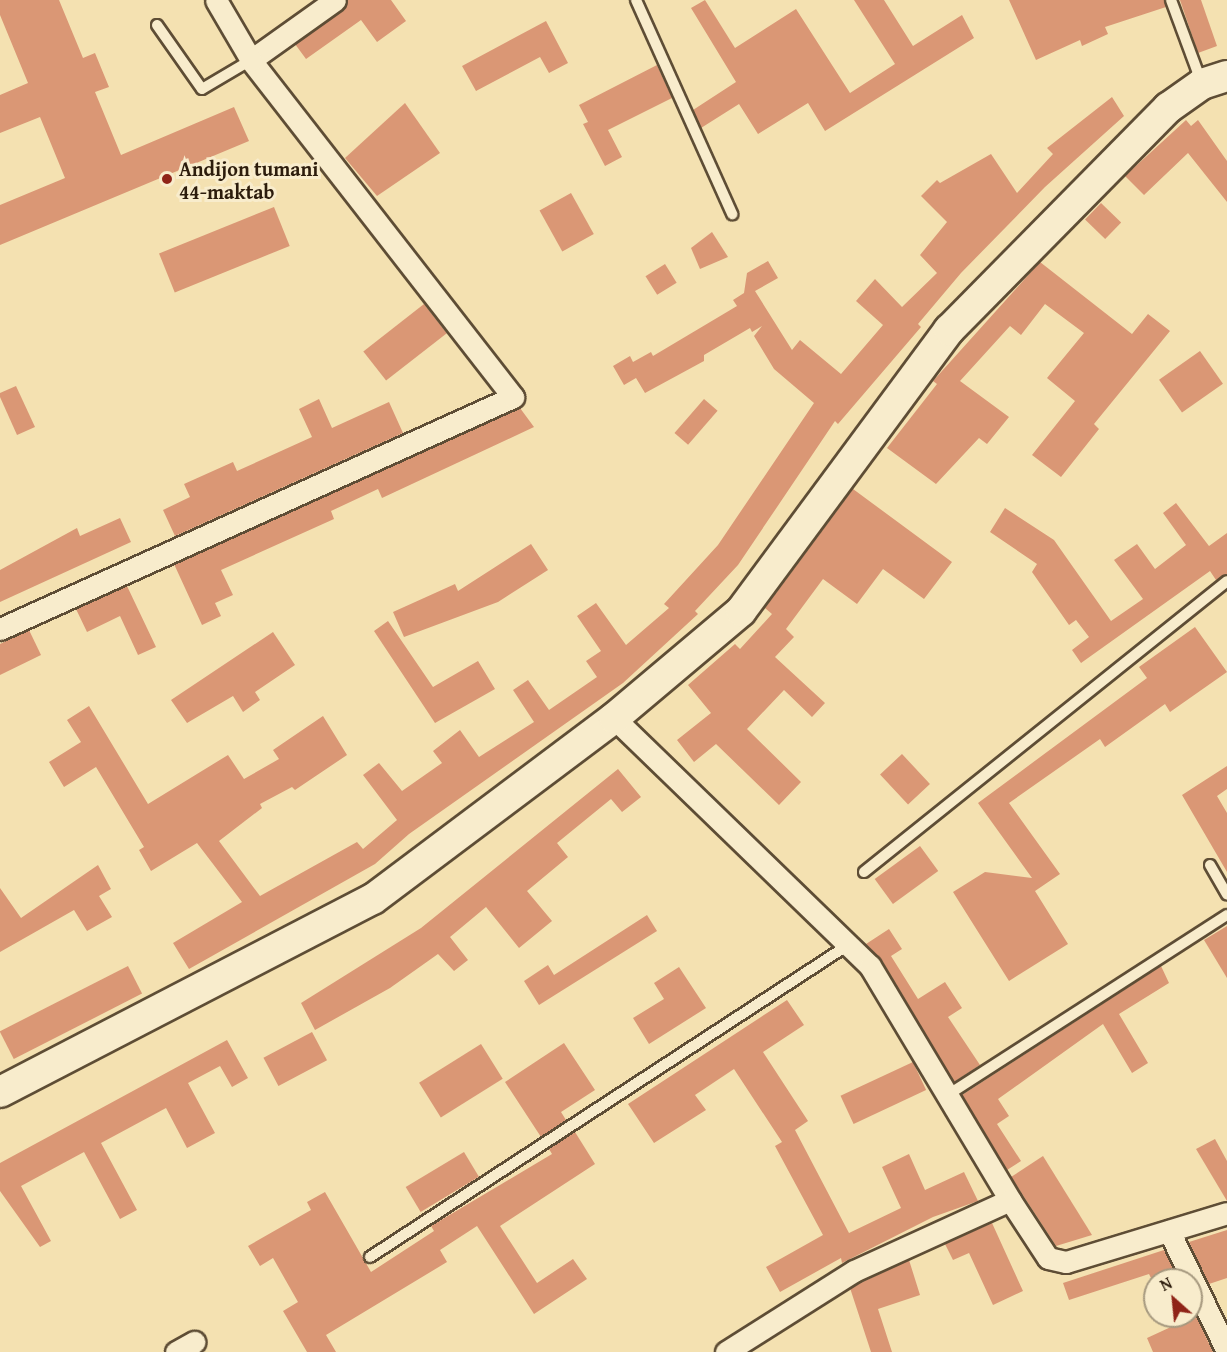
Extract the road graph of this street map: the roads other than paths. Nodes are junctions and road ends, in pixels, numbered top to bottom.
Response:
1 (216, 0) edge
2 (335, 0) edge
3 (636, 0) edge
4 (1171, 0) edge
5 (157, 26) dead end
6 (251, 60) junction
7 (1215, 80) edge
8 (732, 214) dead end
9 (1227, 581) edge
10 (0, 629) edge
11 (614, 718) junction
12 (1210, 865) dead end
13 (864, 872) dead end
14 (1227, 894) edge
15 (1227, 915) edge
16 (848, 945) junction
17 (0, 1092) edge
18 (946, 1096) junction
19 (1010, 1200) junction
20 (1227, 1213) edge
21 (1169, 1231) junction
22 (370, 1257) dead end
23 (1227, 1351) edge
24 (726, 1352) edge

1 - 6 street
2 - 6 street
3 - 8 lane
4 - 7 lane
5 - 6 lane
6 - 10 street
7 - 11 street
9 - 13 lane
11 - 16 street
11 - 17 street
12 - 14 lane
15 - 18 lane
16 - 18 street
16 - 22 lane
18 - 19 street
19 - 21 street
19 - 24 street
20 - 21 street
21 - 23 street

